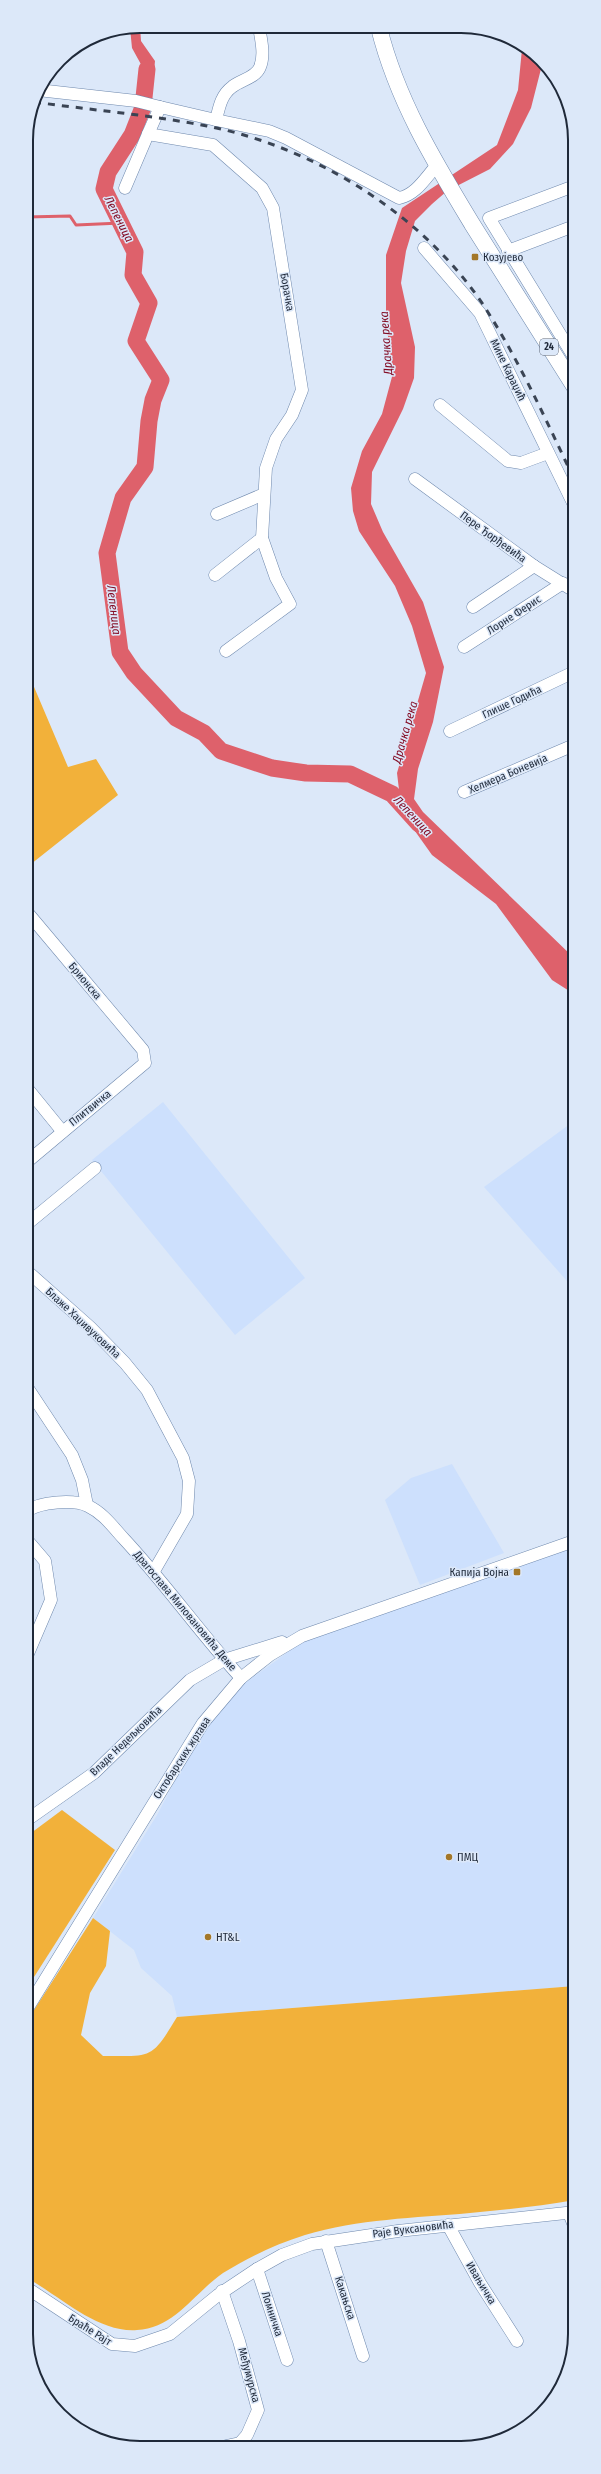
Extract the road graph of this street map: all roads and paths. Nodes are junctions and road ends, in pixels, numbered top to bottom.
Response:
1 (260, 33) edge
2 (381, 33) edge
3 (45, 91) edge
4 (154, 105) junction
5 (216, 120) junction
6 (148, 134) junction
7 (438, 167) junction
8 (125, 188) dead end
9 (568, 188) edge
10 (568, 228) edge
11 (424, 248) dead end
12 (508, 251) junction
13 (568, 337) edge
14 (568, 376) edge
15 (440, 405) dead end
16 (548, 453) junction
17 (415, 479) dead end
18 (568, 493) edge
19 (264, 494) junction
20 (217, 514) dead end
21 (262, 538) junction
22 (534, 566) junction
23 (215, 575) dead end
24 (563, 583) junction
25 (568, 587) edge
26 (473, 607) dead end
27 (464, 647) dead end
28 (226, 651) dead end
29 (568, 675) edge
30 (450, 731) dead end
31 (568, 748) edge
32 (464, 792) dead end
33 (33, 920) edge
34 (143, 1050) joint
35 (33, 1095) edge
36 (62, 1131) junction
37 (33, 1157) edge
38 (95, 1168) dead end
39 (33, 1219) edge
40 (33, 1276) edge
41 (33, 1396) edge
42 (87, 1505) junction
43 (33, 1509) edge
44 (568, 1543) edge
45 (33, 1547) edge
46 (154, 1571) junction
47 (302, 1636) junction
48 (33, 1642) edge
49 (224, 1660) junction
50 (241, 1678) junction
51 (33, 1814) edge
52 (33, 1999) edge
53 (568, 2213) edge
54 (448, 2225) junction
55 (326, 2241) junction
56 (257, 2269) junction
57 (33, 2292) edge
58 (222, 2292) junction
59 (517, 2341) dead end
60 (363, 2356) dead end
61 (287, 2360) dead end
62 (242, 2441) edge

1 - 5 street
2 - 7 main road, 24
3 - 4 street
4 - 5 street
4 - 6 street
5 - 7 street
6 - 8 street
6 - 19 street, Борачка
7 - 14 main road, 24
9 - 12 street
10 - 12 street
11 - 16 street, Мине Караџић
12 - 13 street
15 - 16 street
16 - 18 street, Мине Караџић
17 - 22 street, Пере Ђорђевића
19 - 20 street
19 - 21 street, Борачка
21 - 23 street
21 - 28 street, Борачка
22 - 24 street, Пере Ђорђевића
22 - 26 street
24 - 25 street, Пере Ђорђевића
24 - 27 street, Лорне Ферис
29 - 30 street, Глише Годића
31 - 32 street, Хелмера Боневија
33 - 34 street, Брионска
34 - 36 street, Плитвичка
35 - 36 street
36 - 37 street, Плитвичка
38 - 39 street
40 - 46 street, Блаже Хаџивуковића
41 - 42 street
42 - 43 street
42 - 46 street, Драгослава Миловановића Деме
44 - 47 street, Октобарских жртава
45 - 48 street
46 - 49 street, Драгослава Миловановића Деме
47 - 49 street, Владе Недељковића
47 - 50 street, Октобарских жртава
49 - 50 street, Драгослава Миловановића Деме
49 - 51 street, Владе Недељковића
50 - 52 street, Октобарских жртава
53 - 54 street, Раје Вуксановића
54 - 55 street, Раје Вуксановића
54 - 59 street, Ивањичка
55 - 56 street, Раје Вуксановића
55 - 60 street, Какањска
56 - 58 street, Браће Рајт
56 - 61 street, Ломничка
57 - 58 street, Браће Рајт
58 - 62 street, Међумурска

